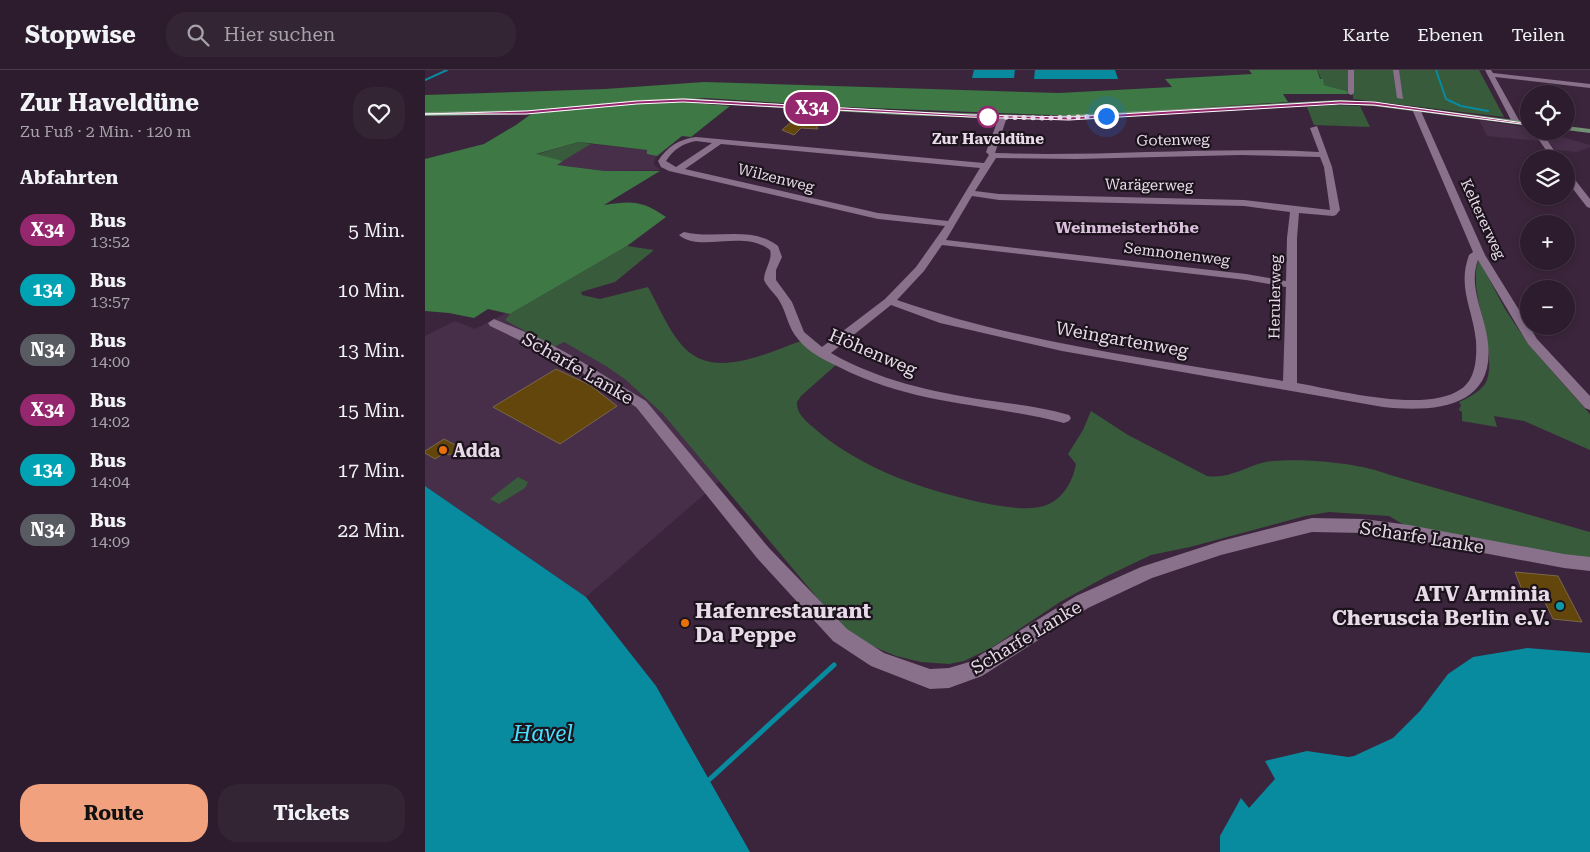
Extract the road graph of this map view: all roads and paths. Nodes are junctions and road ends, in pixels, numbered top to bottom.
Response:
1 (1351, 70) edge
2 (1396, 70) edge
3 (1489, 73) edge
4 (1590, 86) edge
5 (1351, 93) dead end
6 (1401, 98) dead end
7 (1416, 109) junction
8 (425, 114) edge
9 (1003, 117) junction
10 (1516, 122) junction
11 (1520, 123) edge
12 (1314, 128) dead end
13 (1575, 129) edge
14 (1590, 131) edge
15 (720, 141) junction
16 (993, 155) junction
17 (1324, 155) junction
18 (986, 166) junction
19 (679, 170) junction
20 (1575, 186) edge
21 (968, 193) junction
22 (1590, 205) edge
23 (1295, 210) junction
24 (951, 224) junction
25 (684, 235) dead end
26 (939, 242) junction
27 (1480, 255) junction
28 (1292, 285) junction
29 (889, 301) junction
30 (494, 323) dead end
31 (823, 353) junction
32 (1289, 386) junction
33 (1590, 405) edge
34 (1064, 418) dead end
35 (1590, 564) edge

1 - 5 street
2 - 6 street
3 - 4 street
3 - 10 street
7 - 9 main road
7 - 10 main road
7 - 27 street, Keltererweg
8 - 9 main road
9 - 16 street
10 - 11 main road
12 - 17 street
13 - 14 main road
15 - 18 street
15 - 19 street
15 - 19 street, Wilzenweg
16 - 17 street, Gotenweg
16 - 18 street
17 - 23 street, Warägerweg
18 - 21 street
19 - 24 street, Wilzenweg
20 - 22 street
21 - 23 street, Warägerweg
21 - 24 street
23 - 28 street, Herulerweg
24 - 26 street
25 - 31 street, Höhenweg
26 - 28 street, Semnonenweg
26 - 29 street
27 - 32 street, Weingartenweg
27 - 33 street, Keltererweg
28 - 32 street, Herulerweg
29 - 31 street
29 - 32 street, Weingartenweg
30 - 35 street, Scharfe Lanke
31 - 34 street, Höhenweg

